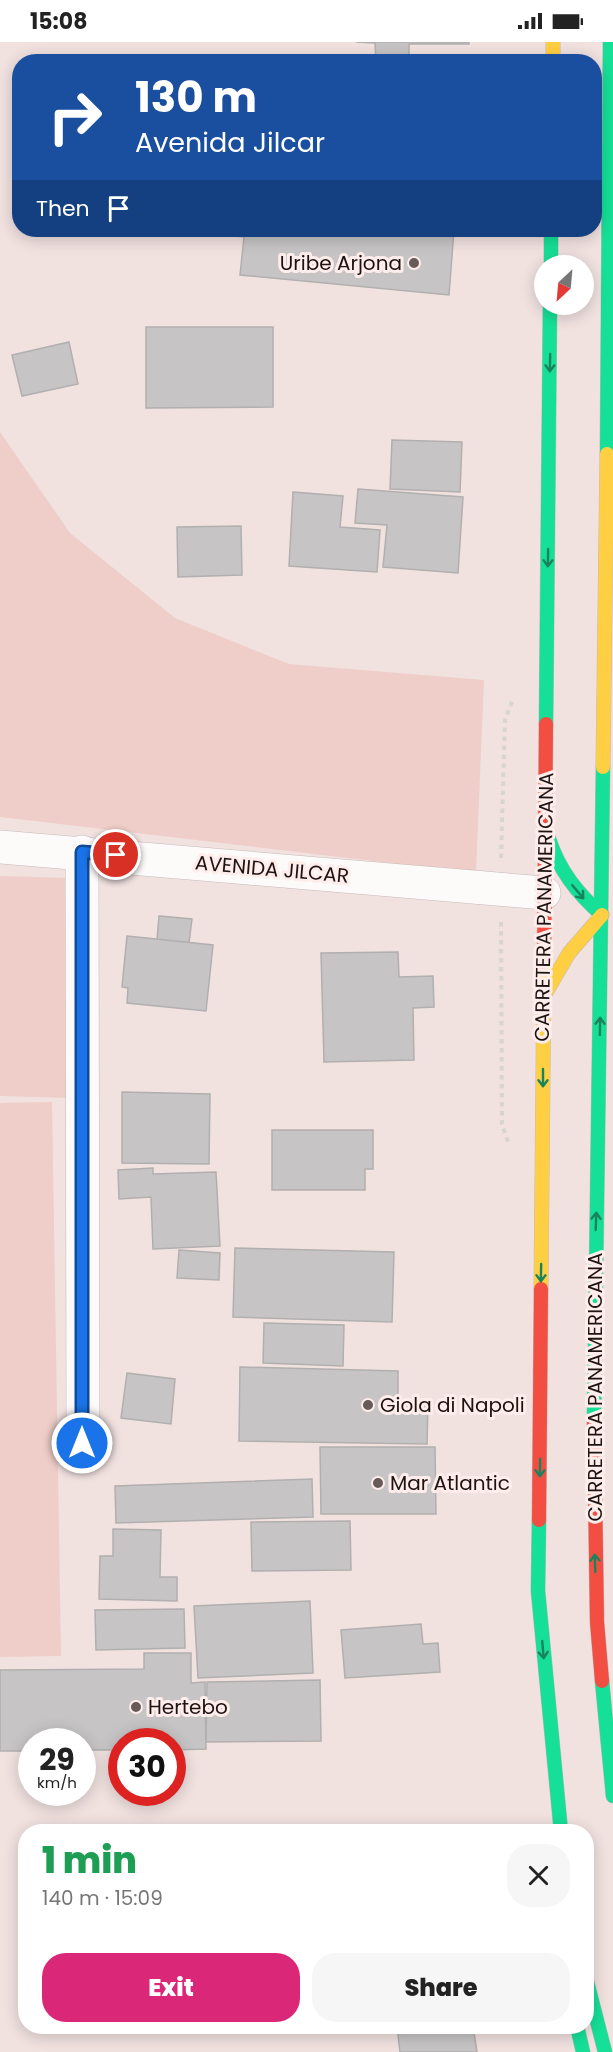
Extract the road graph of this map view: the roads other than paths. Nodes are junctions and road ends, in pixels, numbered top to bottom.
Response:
1 (611, 49) edge
2 (551, 237) edge
3 (551, 255) edge
4 (550, 315) edge
5 (545, 825) junction
6 (0, 847) edge
7 (82, 852) junction
8 (544, 893) junction
9 (607, 917) edge
10 (543, 996) junction
11 (82, 1443) dead end
12 (613, 1796) edge
13 (560, 1824) edge
14 (594, 2009) edge
15 (579, 2034) edge
16 (583, 2052) edge
17 (605, 2052) edge

1 - 9 main road, CARRETERA PANAMERICANA
2 - 3 main road
4 -> 5 main road, CARRETERA PANAMERICANA
5 - 8 main road, CARRETERA PANAMERICANA
5 -> 9 main road
6 - 7 street, AVENIDA JILCAR
7 - 8 street, AVENIDA JILCAR
7 - 11 street
8 - 10 main road, CARRETERA PANAMERICANA
9 - 10 main road
12 -> 9 main road, CARRETERA PANAMERICANA
10 -> 13 main road, CARRETERA PANAMERICANA
14 - 17 main road
15 - 16 main road

